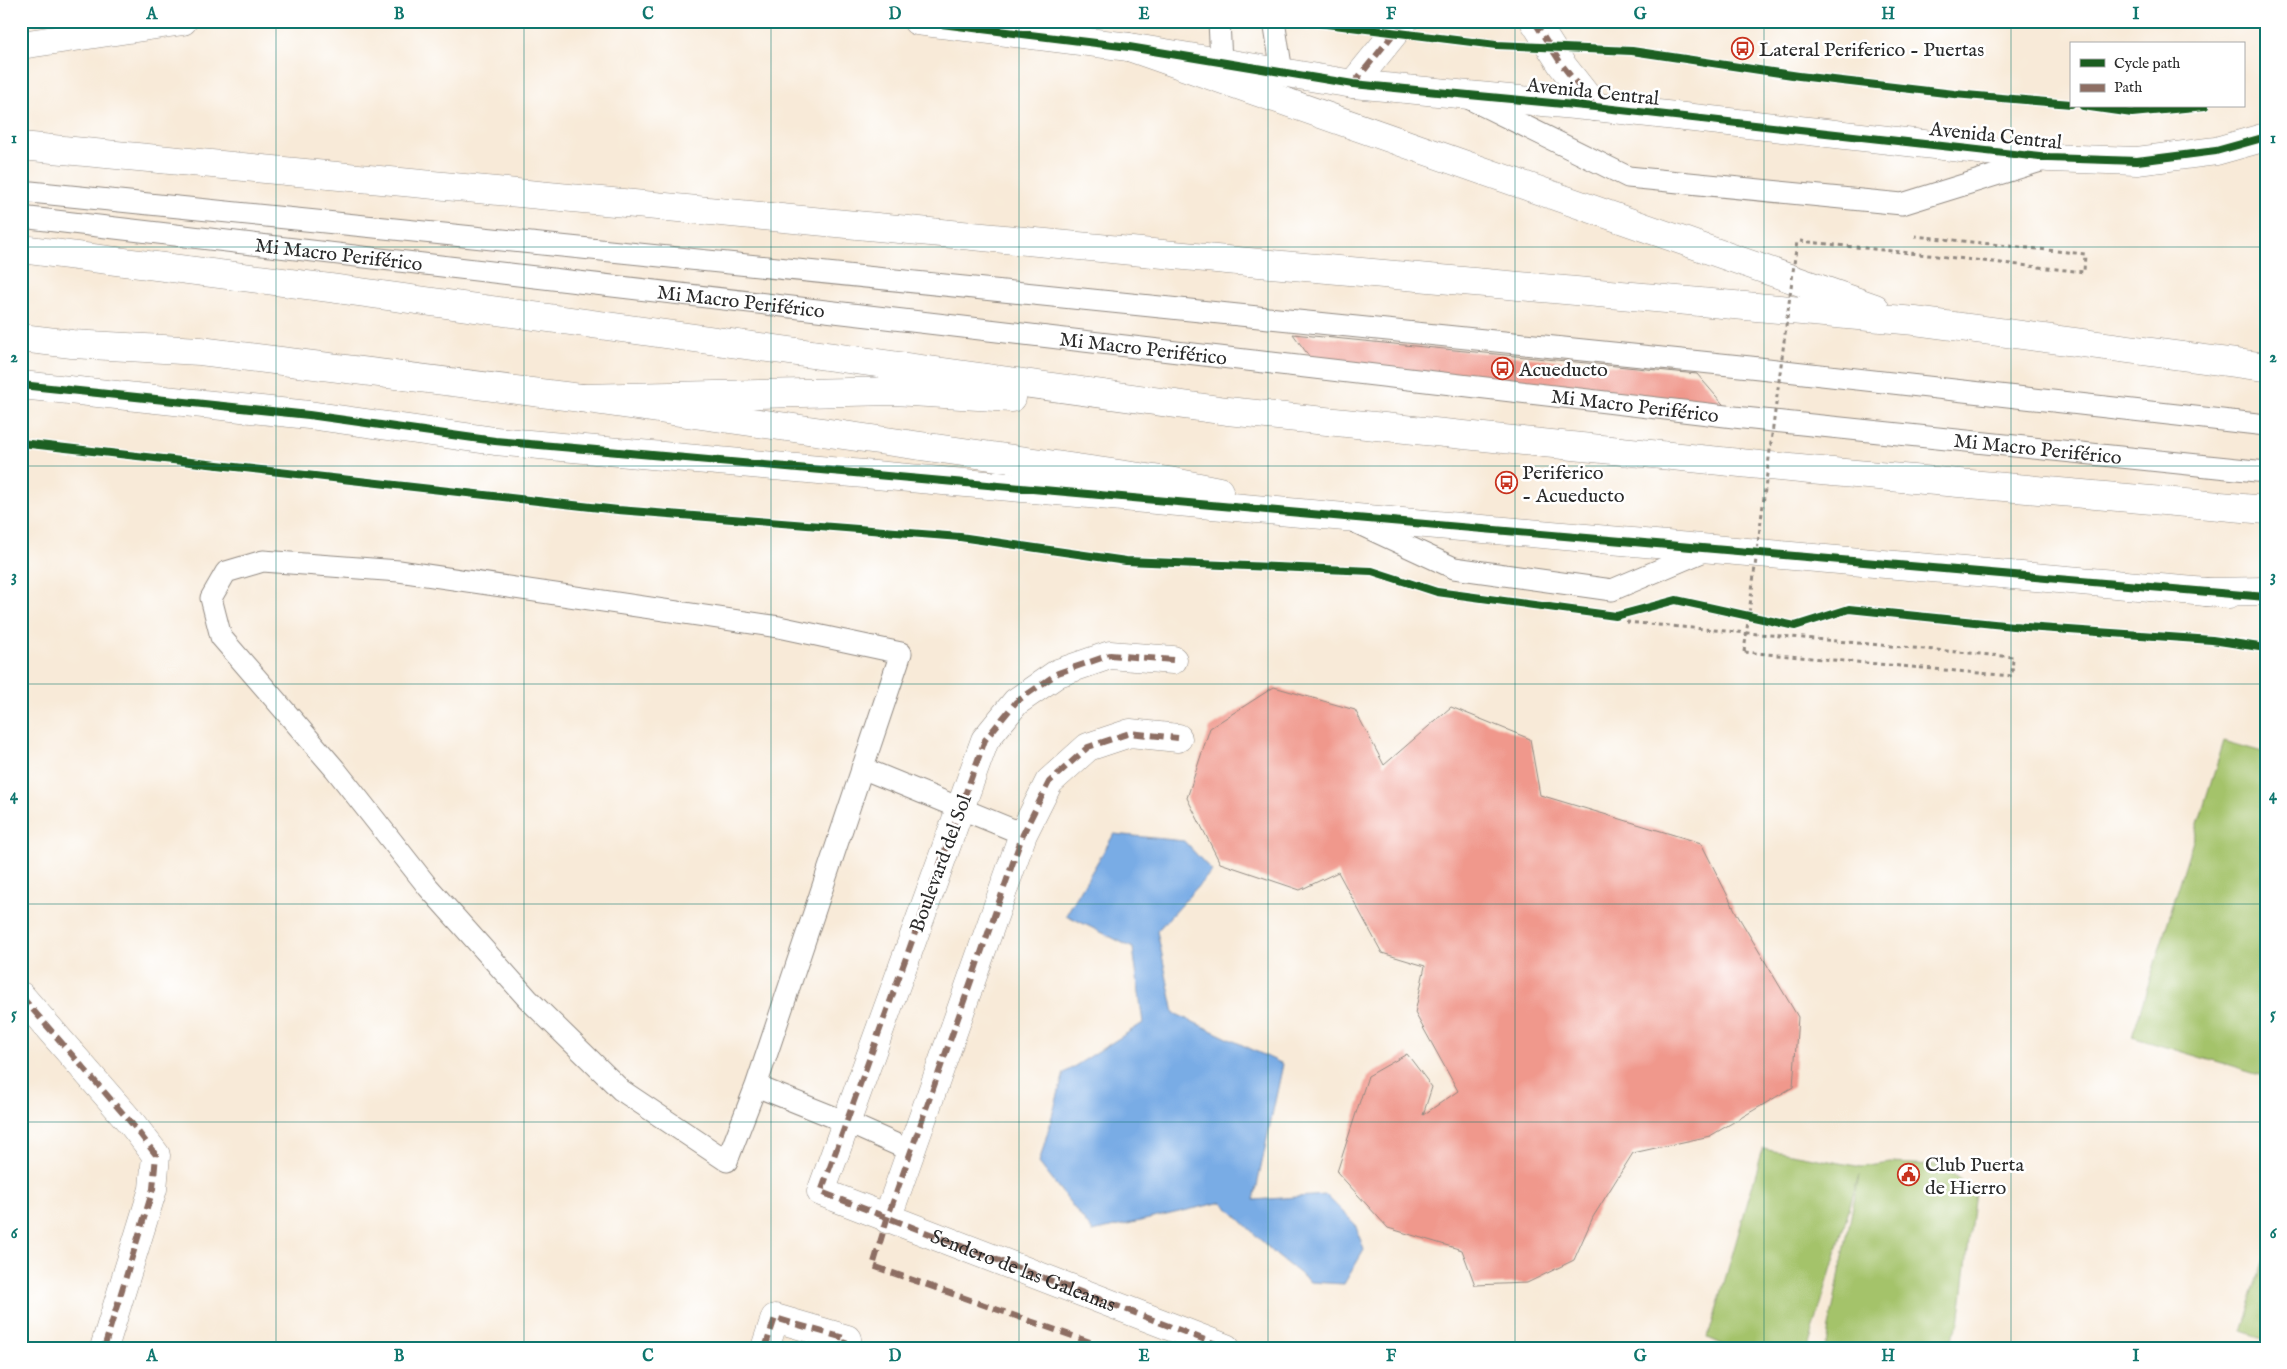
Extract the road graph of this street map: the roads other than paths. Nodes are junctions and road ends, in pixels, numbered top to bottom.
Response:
1 (183, 21) edge
2 (917, 21) edge
3 (1218, 21) edge
4 (1274, 21) edge
5 (1404, 21) edge
6 (1534, 21) edge
7 (21, 45) edge
8 (1130, 47) junction
9 (1221, 62) junction
10 (1282, 72) junction
11 (1353, 84) junction
12 (1462, 95) junction
13 (1595, 107) junction
14 (2266, 137) edge
15 (21, 146) edge
16 (2049, 158) junction
17 (21, 191) edge
18 (21, 217) edge
19 (21, 249) edge
20 (1914, 321) junction
21 (21, 338) edge
22 (2266, 366) edge
23 (21, 385) edge
24 (581, 398) junction
25 (1227, 411) junction
26 (2266, 425) edge
27 (2266, 472) edge
28 (2266, 510) edge
29 (1345, 518) junction
30 (1709, 549) junction
31 (2266, 591) edge
32 (2206, 592) junction
33 (2266, 597) edge
34 (1173, 660) dead end
35 (1178, 738) dead end
36 (862, 768) junction
37 (960, 810) junction
38 (1023, 834) junction
39 (21, 996) edge
40 (756, 1086) junction
41 (846, 1122) junction
42 (911, 1151) junction
43 (821, 1192) joint
44 (888, 1219) junction
45 (104, 1348) edge
46 (764, 1348) edge
47 (844, 1348) edge
48 (1226, 1348) edge

1 - 7 main road
2 - 8 main road, Avenida Central
3 - 9 lane
4 - 10 lane
5 - 11 main road
6 - 13 main road
8 - 9 main road, Avenida Central
8 - 20 main road
9 - 10 main road, Avenida Central
10 - 11 main road, Avenida Central
11 - 12 main road, Avenida Central
12 - 13 main road, Avenida Central
12 - 16 lane
13 - 16 main road, Avenida Central
14 - 16 main road, Avenida Central
15 - 20 main road
17 - 26 lane, Mi Macro Periférico
18 - 27 lane, Mi Macro Periférico
19 - 25 main road
20 - 22 main road
21 - 24 main road
23 - 29 main road
24 - 25 main road
24 - 29 main road
25 - 28 main road
29 - 30 main road
29 - 30 lane
30 - 32 main road
31 - 32 main road
32 - 33 main road
34 - 37 main road, Boulevard del Sol
35 - 38 main road
36 - 37 lane
36 - 40 lane
36 - 40 lane
37 - 38 lane
37 - 41 main road, Boulevard del Sol
38 - 42 main road
39 - 45 main road
40 - 41 lane
41 - 42 lane
41 - 43 main road, Boulevard del Sol
42 - 44 main road
43 - 44 main road, Sendero de las Galeanas
44 - 48 main road, Sendero de las Galeanas
46 - 47 main road

